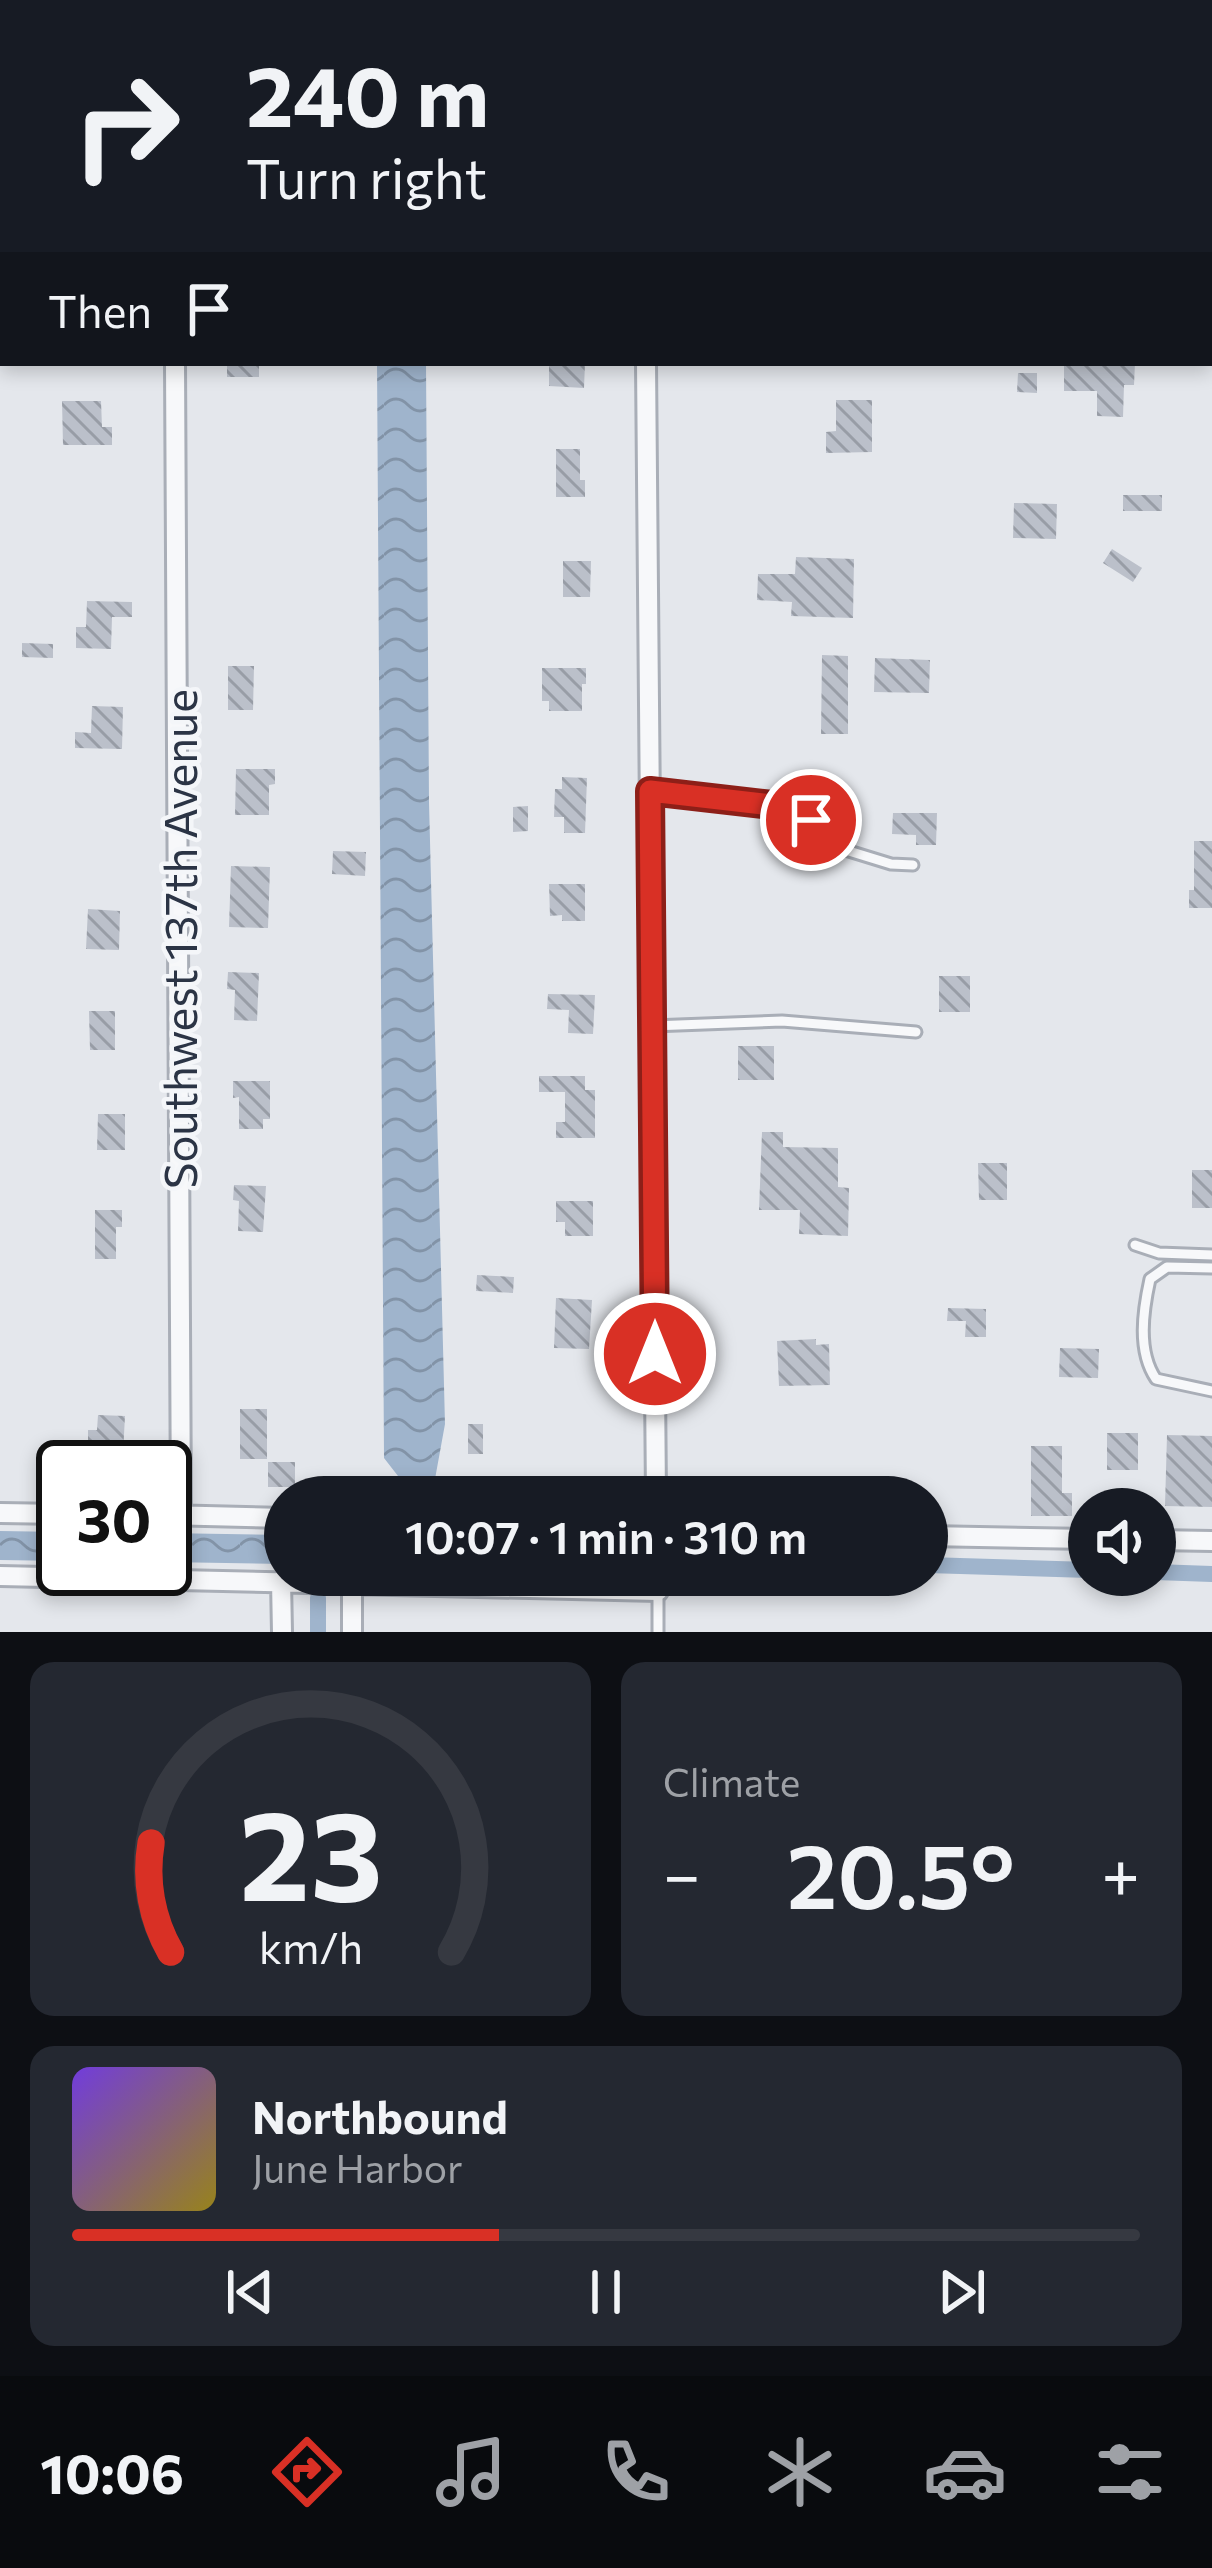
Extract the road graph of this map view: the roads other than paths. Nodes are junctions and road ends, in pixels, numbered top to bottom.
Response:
1 (175, 366) edge
2 (646, 366) edge
3 (650, 791) junction
4 (913, 865) dead end
5 (652, 1027) junction
6 (916, 1032) dead end
7 (1135, 1245) dead end
8 (1212, 1255) edge
9 (1212, 1268) edge
10 (1212, 1391) edge
11 (173, 1440) edge
12 (656, 1476) edge
13 (0, 1513) edge
14 (36, 1514) edge
15 (192, 1516) edge
16 (264, 1517) edge
17 (948, 1536) edge
18 (1068, 1539) edge
19 (1176, 1540) edge
20 (1212, 1541) edge
21 (0, 1576) edge
22 (264, 1581) edge
23 (281, 1596) edge
24 (352, 1596) edge
25 (658, 1596) edge
26 (282, 1632) edge
27 (352, 1632) edge
28 (658, 1632) edge

1 - 11 street, Southwest 137th Avenue
2 - 3 street
3 - 4 lane
3 - 5 street
5 - 6 lane
5 - 12 street
7 - 8 lane
9 - 10 lane
13 - 14 street
15 - 16 street
17 - 18 street
19 - 20 street
21 - 22 street
23 - 26 street
24 - 27 street
25 - 28 lane

